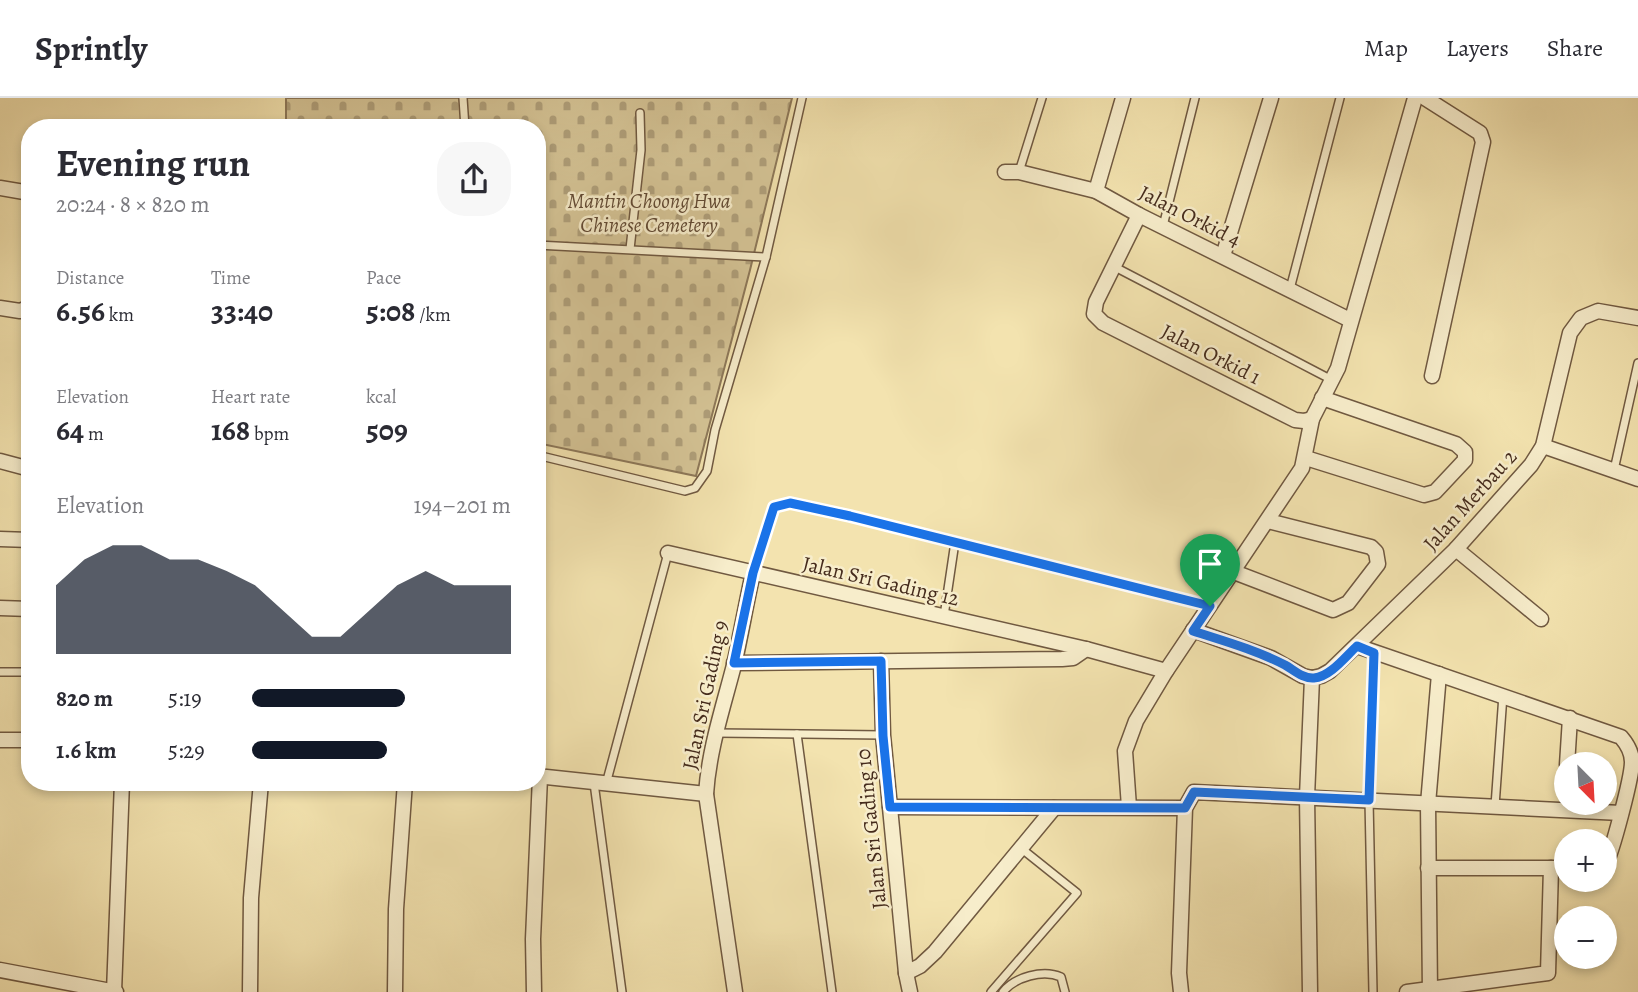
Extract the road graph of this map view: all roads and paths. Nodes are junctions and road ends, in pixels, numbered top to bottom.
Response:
1 (463, 98) edge
2 (802, 98) edge
3 (1042, 98) edge
4 (1123, 98) edge
5 (1195, 98) edge
6 (1270, 98) edge
7 (1340, 98) edge
8 (1415, 98) edge
9 (1425, 98) edge
10 (640, 113) dead end
11 (464, 119) edge
12 (1012, 172) joint
13 (0, 188) edge
14 (1096, 191) junction
15 (21, 192) edge
16 (1139, 215) junction
17 (1163, 226) junction
18 (546, 245) edge
19 (630, 249) junction
20 (1223, 256) junction
21 (766, 257) junction
22 (1112, 265) junction
23 (1290, 289) junction
24 (0, 308) edge
25 (21, 309) edge
26 (1638, 318) edge
27 (1350, 320) junction
28 (1638, 363) edge
29 (1432, 376) dead end
30 (1333, 380) junction
31 (1322, 398) junction
32 (1312, 419) junction
33 (1543, 446) junction
34 (546, 456) edge
35 (1306, 458) junction
36 (0, 461) edge
37 (21, 467) edge
38 (1615, 470) junction
39 (1638, 479) edge
40 (1268, 521) junction
41 (0, 539) edge
42 (21, 540) edge
43 (955, 542) junction
44 (1456, 549) junction
45 (668, 553) joint
46 (1234, 572) junction
47 (753, 573) junction
48 (1210, 606) junction
49 (0, 608) edge
50 (21, 609) edge
51 (944, 617) junction
52 (1541, 619) dead end
53 (1193, 631) junction
54 (1357, 646) junction
55 (1086, 649) junction
56 (1374, 653) junction
57 (881, 661) junction
58 (734, 663) junction
59 (1166, 671) junction
60 (0, 672) edge
61 (21, 672) edge
62 (1438, 674) junction
63 (1312, 678) junction
64 (1503, 694) junction
65 (1570, 718) junction
66 (715, 733) junction
67 (797, 734) junction
68 (883, 736) junction
69 (0, 740) edge
70 (21, 740) edge
71 (1568, 752) edge
72 (546, 778) edge
73 (600, 783) junction
74 (122, 791) edge
75 (260, 791) edge
76 (404, 791) edge
77 (538, 791) edge
78 (706, 793) junction
79 (1307, 796) junction
80 (1369, 800) junction
81 (1428, 804) junction
82 (1495, 806) junction
83 (890, 807) junction
84 (1129, 807) junction
85 (1054, 808) junction
86 (1185, 808) junction
87 (1620, 813) junction
88 (1615, 829) edge
89 (1022, 849) junction
90 (1428, 868) junction
91 (1551, 868) joint
92 (0, 970) edge
93 (906, 973) junction
94 (1430, 990) edge
95 (115, 992) edge
96 (250, 992) edge
97 (396, 992) edge
98 (534, 992) edge
99 (622, 992) edge
100 (735, 992) edge
101 (832, 992) edge
102 (910, 992) edge
103 (991, 992) edge
104 (1003, 992) edge
105 (1065, 992) edge
106 (1181, 992) edge
107 (1310, 992) edge
108 (1373, 992) edge
109 (1407, 992) edge

1 - 11 lane
2 - 21 lane
3 - 12 lane
4 - 14 street
5 - 17 lane
6 - 20 street
7 - 23 lane
8 - 27 street
9 - 29 street
10 - 19 lane
12 - 14 street, Jalan Orkid 4
13 - 15 street
14 - 16 street, Jalan Orkid 4
16 - 17 street, Jalan Orkid 4
16 - 22 street
17 - 20 street, Jalan Orkid 4
18 - 19 lane
19 - 21 lane
20 - 23 street, Jalan Orkid 4
21 - 34 lane
22 - 30 lane
22 - 32 street, Jalan Orkid 1
23 - 27 street, Jalan Orkid 4
24 - 25 street
26 - 33 street, Jalan Merbau 2
27 - 30 street
28 - 38 lane
30 - 31 street
31 - 32 street
31 - 35 street
32 - 35 street
33 - 38 street
33 - 44 street, Jalan Merbau 2
35 - 40 street
36 - 37 street
38 - 39 street
40 - 46 street
40 - 46 street
41 - 42 street
43 - 47 lane
43 - 48 lane
43 - 51 lane
44 - 52 street
44 - 54 street, Jalan Merbau 2
45 - 47 street, Jalan Sri Gading 12
45 - 73 lane
46 - 48 street
47 - 51 street, Jalan Sri Gading 12
47 - 58 street, Jalan Sri Gading 9
48 - 53 street
49 - 50 street
51 - 55 street, Jalan Sri Gading 12
53 - 59 street
53 - 63 street
54 - 56 street
54 - 63 street, Jalan Merbau 2
55 - 57 street
55 - 59 street, Jalan Sri Gading 12
56 - 62 street
56 - 80 lane
57 - 58 street
57 - 68 street, Jalan Sri Gading 10
58 - 66 street, Jalan Sri Gading 9
59 - 84 street
60 - 61 lane
62 - 64 street
62 - 81 street
63 - 79 street
64 - 65 street
64 - 82 lane
65 - 71 street
65 - 87 street
66 - 67 lane
66 - 78 street, Jalan Sri Gading 9
67 - 68 lane
67 - 101 lane
68 - 83 street, Jalan Sri Gading 10
69 - 70 street
72 - 73 street
73 - 78 street
73 - 99 lane
74 - 95 street
75 - 96 street
76 - 97 street
77 - 98 street
78 - 100 street, Jalan Sri Gading 9
79 - 80 street
79 - 86 street
79 - 107 street
80 - 81 street
80 - 108 lane
81 - 82 street
81 - 90 street
82 - 87 street
83 - 85 street
83 - 93 street, Jalan Sri Gading 10
84 - 85 street
84 - 86 street
85 - 89 street
86 - 106 street
87 - 88 street
89 - 93 street
89 - 103 lane
90 - 91 street
90 - 94 street
91 - 94 street
92 - 95 street
93 - 102 street, Jalan Sri Gading 10
94 - 109 street
104 - 105 lane

